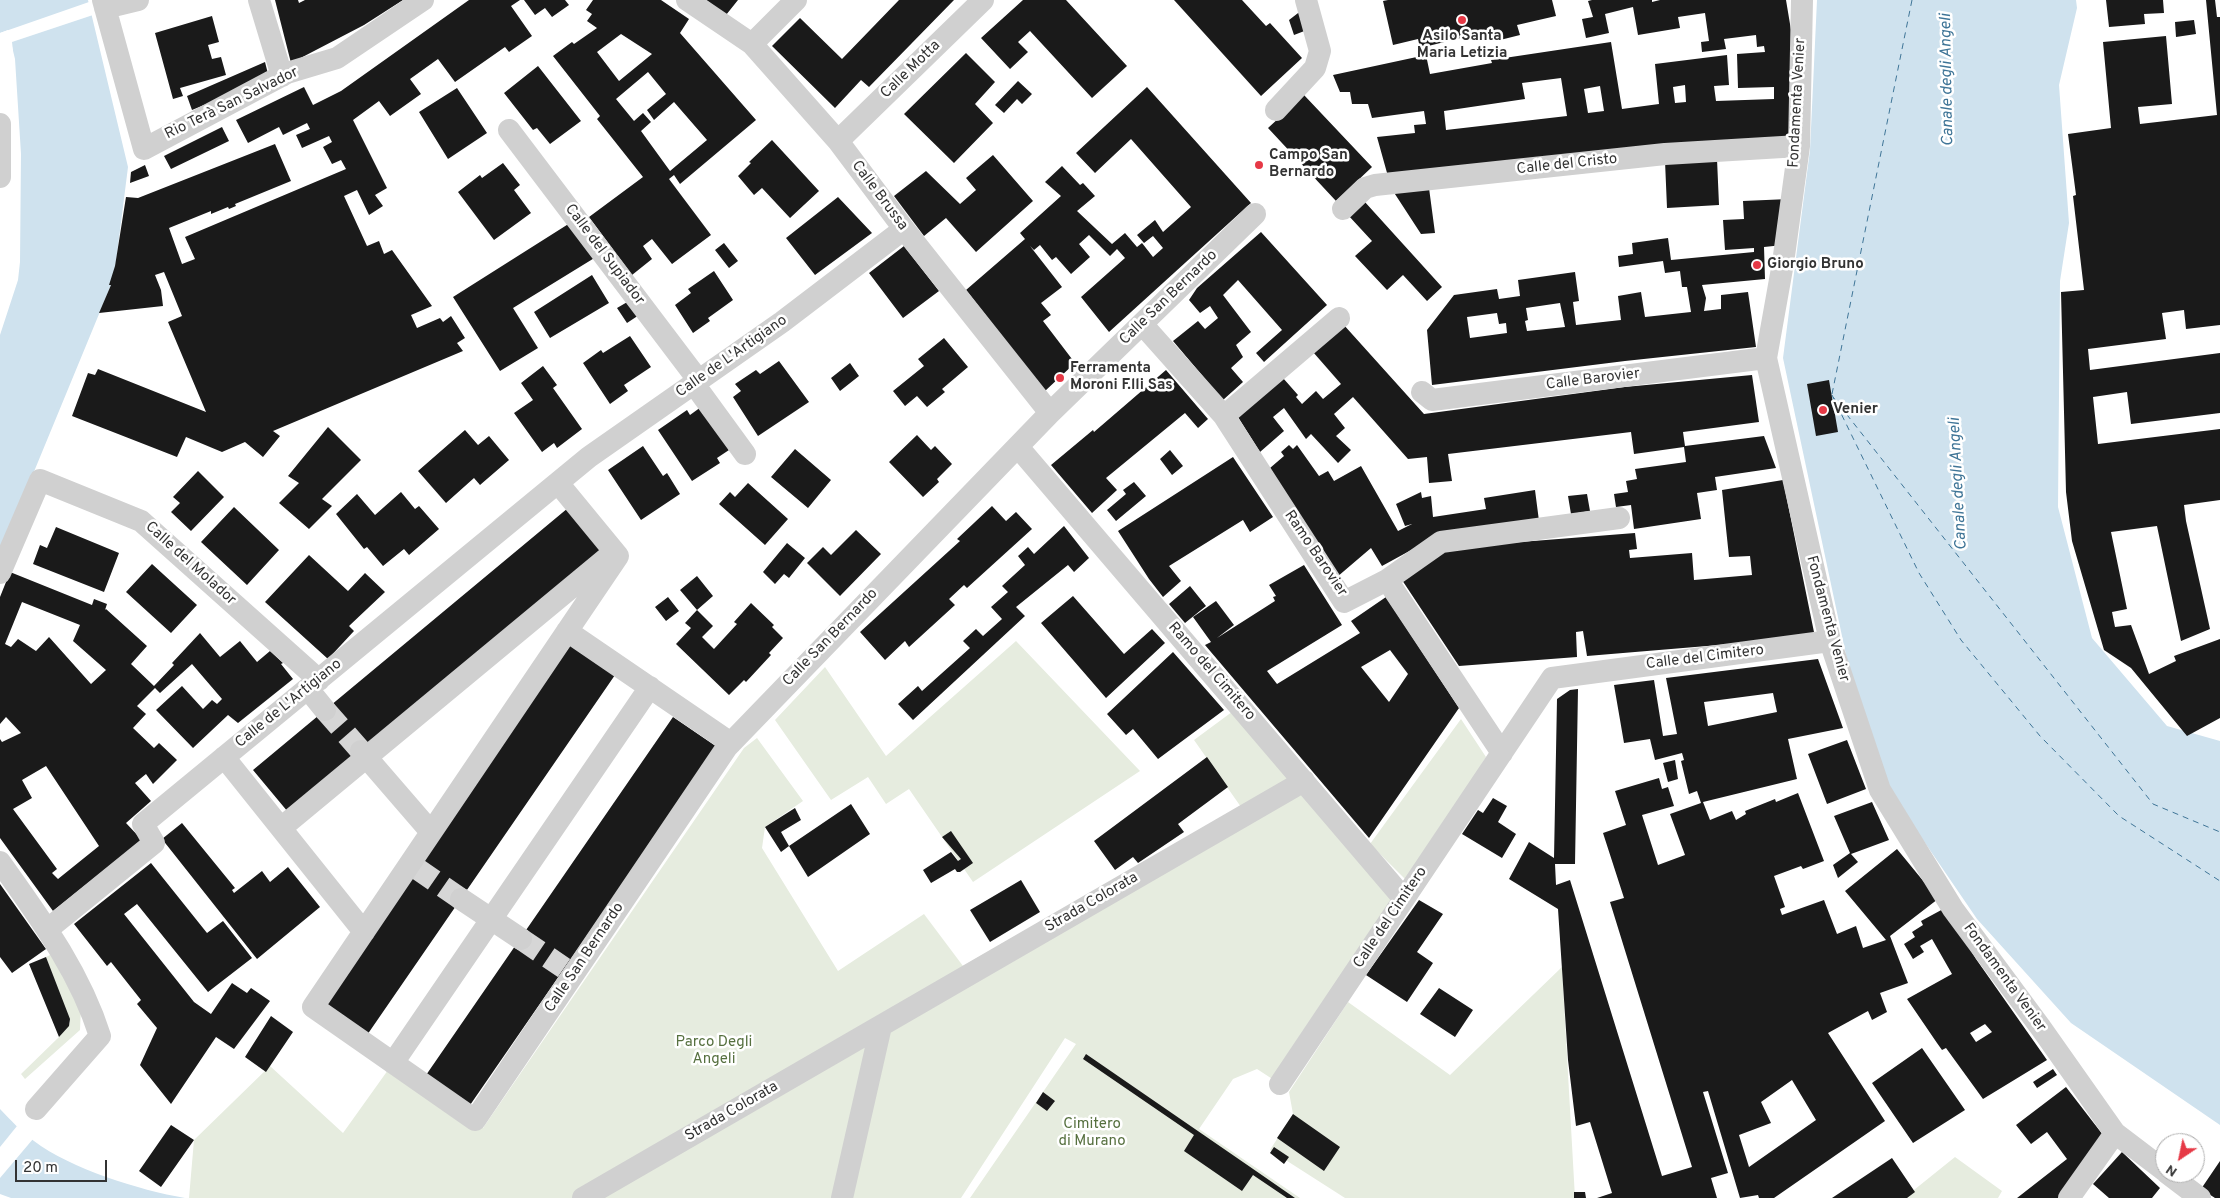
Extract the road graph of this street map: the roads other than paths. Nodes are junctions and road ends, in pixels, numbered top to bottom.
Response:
1 (138, 0) edge
2 (259, 0) edge
3 (423, 0) edge
4 (687, 0) edge
5 (796, 0) edge
6 (983, 0) edge
7 (1306, 0) edge
8 (1802, 0) edge
9 (104, 4) edge
10 (752, 44) junction
11 (282, 76) junction
12 (1276, 110) dead end
13 (0, 124) edge
14 (509, 130) dead end
15 (838, 141) junction
16 (1800, 146) junction
17 (0, 177) edge
18 (1343, 209) dead end
19 (1255, 214) dead end
20 (904, 229) junction
21 (1339, 318) dead end
22 (1142, 324) junction
23 (1766, 358) junction
24 (697, 382) junction
25 (1422, 392) dead end
26 (1050, 413) junction
27 (1224, 416) junction
28 (1018, 446) junction
29 (746, 454) dead end
30 (558, 483) junction
31 (1620, 518) dead end
32 (615, 552) junction
33 (0, 573) edge
34 (1387, 580) junction
35 (568, 631) junction
36 (1830, 642) junction
37 (313, 684) junction
38 (650, 687) junction
39 (326, 710) tunnel mouth
40 (731, 743) junction
41 (1502, 753) junction
42 (364, 754) junction
43 (224, 757) junction
44 (1304, 781) junction
45 (281, 828) junction
46 (431, 832) junction
47 (0, 862) edge
48 (461, 898) tunnel mouth
49 (1404, 898) junction
50 (491, 919) junction
51 (48, 929) junction
52 (364, 932) junction
53 (521, 939) tunnel mouth
54 (880, 1026) junction
55 (393, 1063) junction
56 (1280, 1084) dead end
57 (36, 1109) dead end
58 (2115, 1133) junction
59 (2155, 1164) edge
60 (2180, 1183) edge
61 (583, 1198) edge
62 (842, 1198) edge
63 (2069, 1198) edge
64 (2200, 1198) edge

1 - 9 street
2 - 11 street
3 - 11 street, Rio Terà San Salvador
4 - 10 street, Calle Brussa
5 - 10 street
6 - 15 street, Calle Motta
7 - 12 street
8 - 16 street, Fondamenta Venier
9 - 11 street, Rio Terà San Salvador
10 - 15 street, Calle Brussa
13 - 17 street
14 - 24 street, Calle del Supiador
15 - 20 street, Calle Brussa
16 - 18 street, Calle del Cristo
16 - 23 street, Fondamenta Venier
19 - 22 street, Calle San Bernardo
20 - 24 street, Calle de L'Artigiano
20 - 26 street, Calle Brussa
21 - 27 street
22 - 26 street, Calle San Bernardo
22 - 27 street, Ramo Barovier
23 - 25 street, Calle Barovier
23 - 36 street, Fondamenta Venier
24 - 29 street, Calle del Supiador
24 - 30 street, Calle de L'Artigiano
26 - 28 street, Calle San Bernardo
27 - 34 street, Ramo Barovier
28 - 40 street, Calle San Bernardo
28 - 44 street, Ramo del Cimitero
30 - 32 street
30 - 37 street, Calle de L'Artigiano
31 - 34 street, Ramo Barovier
32 - 35 street
32 - 42 street
33 - 37 street, Calle del Molador
34 - 41 street
35 - 38 street
35 - 46 street
36 - 41 street, Calle del Cimitero
36 - 58 street, Fondamenta Venier
37 - 39 street, Calle del Molador
37 - 43 street, Calle de L'Artigiano
38 - 40 street
38 - 50 street
40 - 55 street, Calle San Bernardo
41 - 49 street, Calle del Cimitero
42 - 45 street
42 - 46 street
43 - 45 street
43 - 51 street, Calle de L'Artigiano
44 - 49 street, Ramo del Cimitero
44 - 54 street, Strada Colorata
45 - 52 street
46 - 52 street
47 - 51 street
48 - 50 street
49 - 56 street, Calle del Cimitero
50 - 53 street
50 - 55 street
51 - 57 street
52 - 55 street
54 - 61 street, Strada Colorata
54 - 62 street
58 - 59 street, Fondamenta Venier
58 - 63 street
60 - 64 street, Fondamenta Venier

